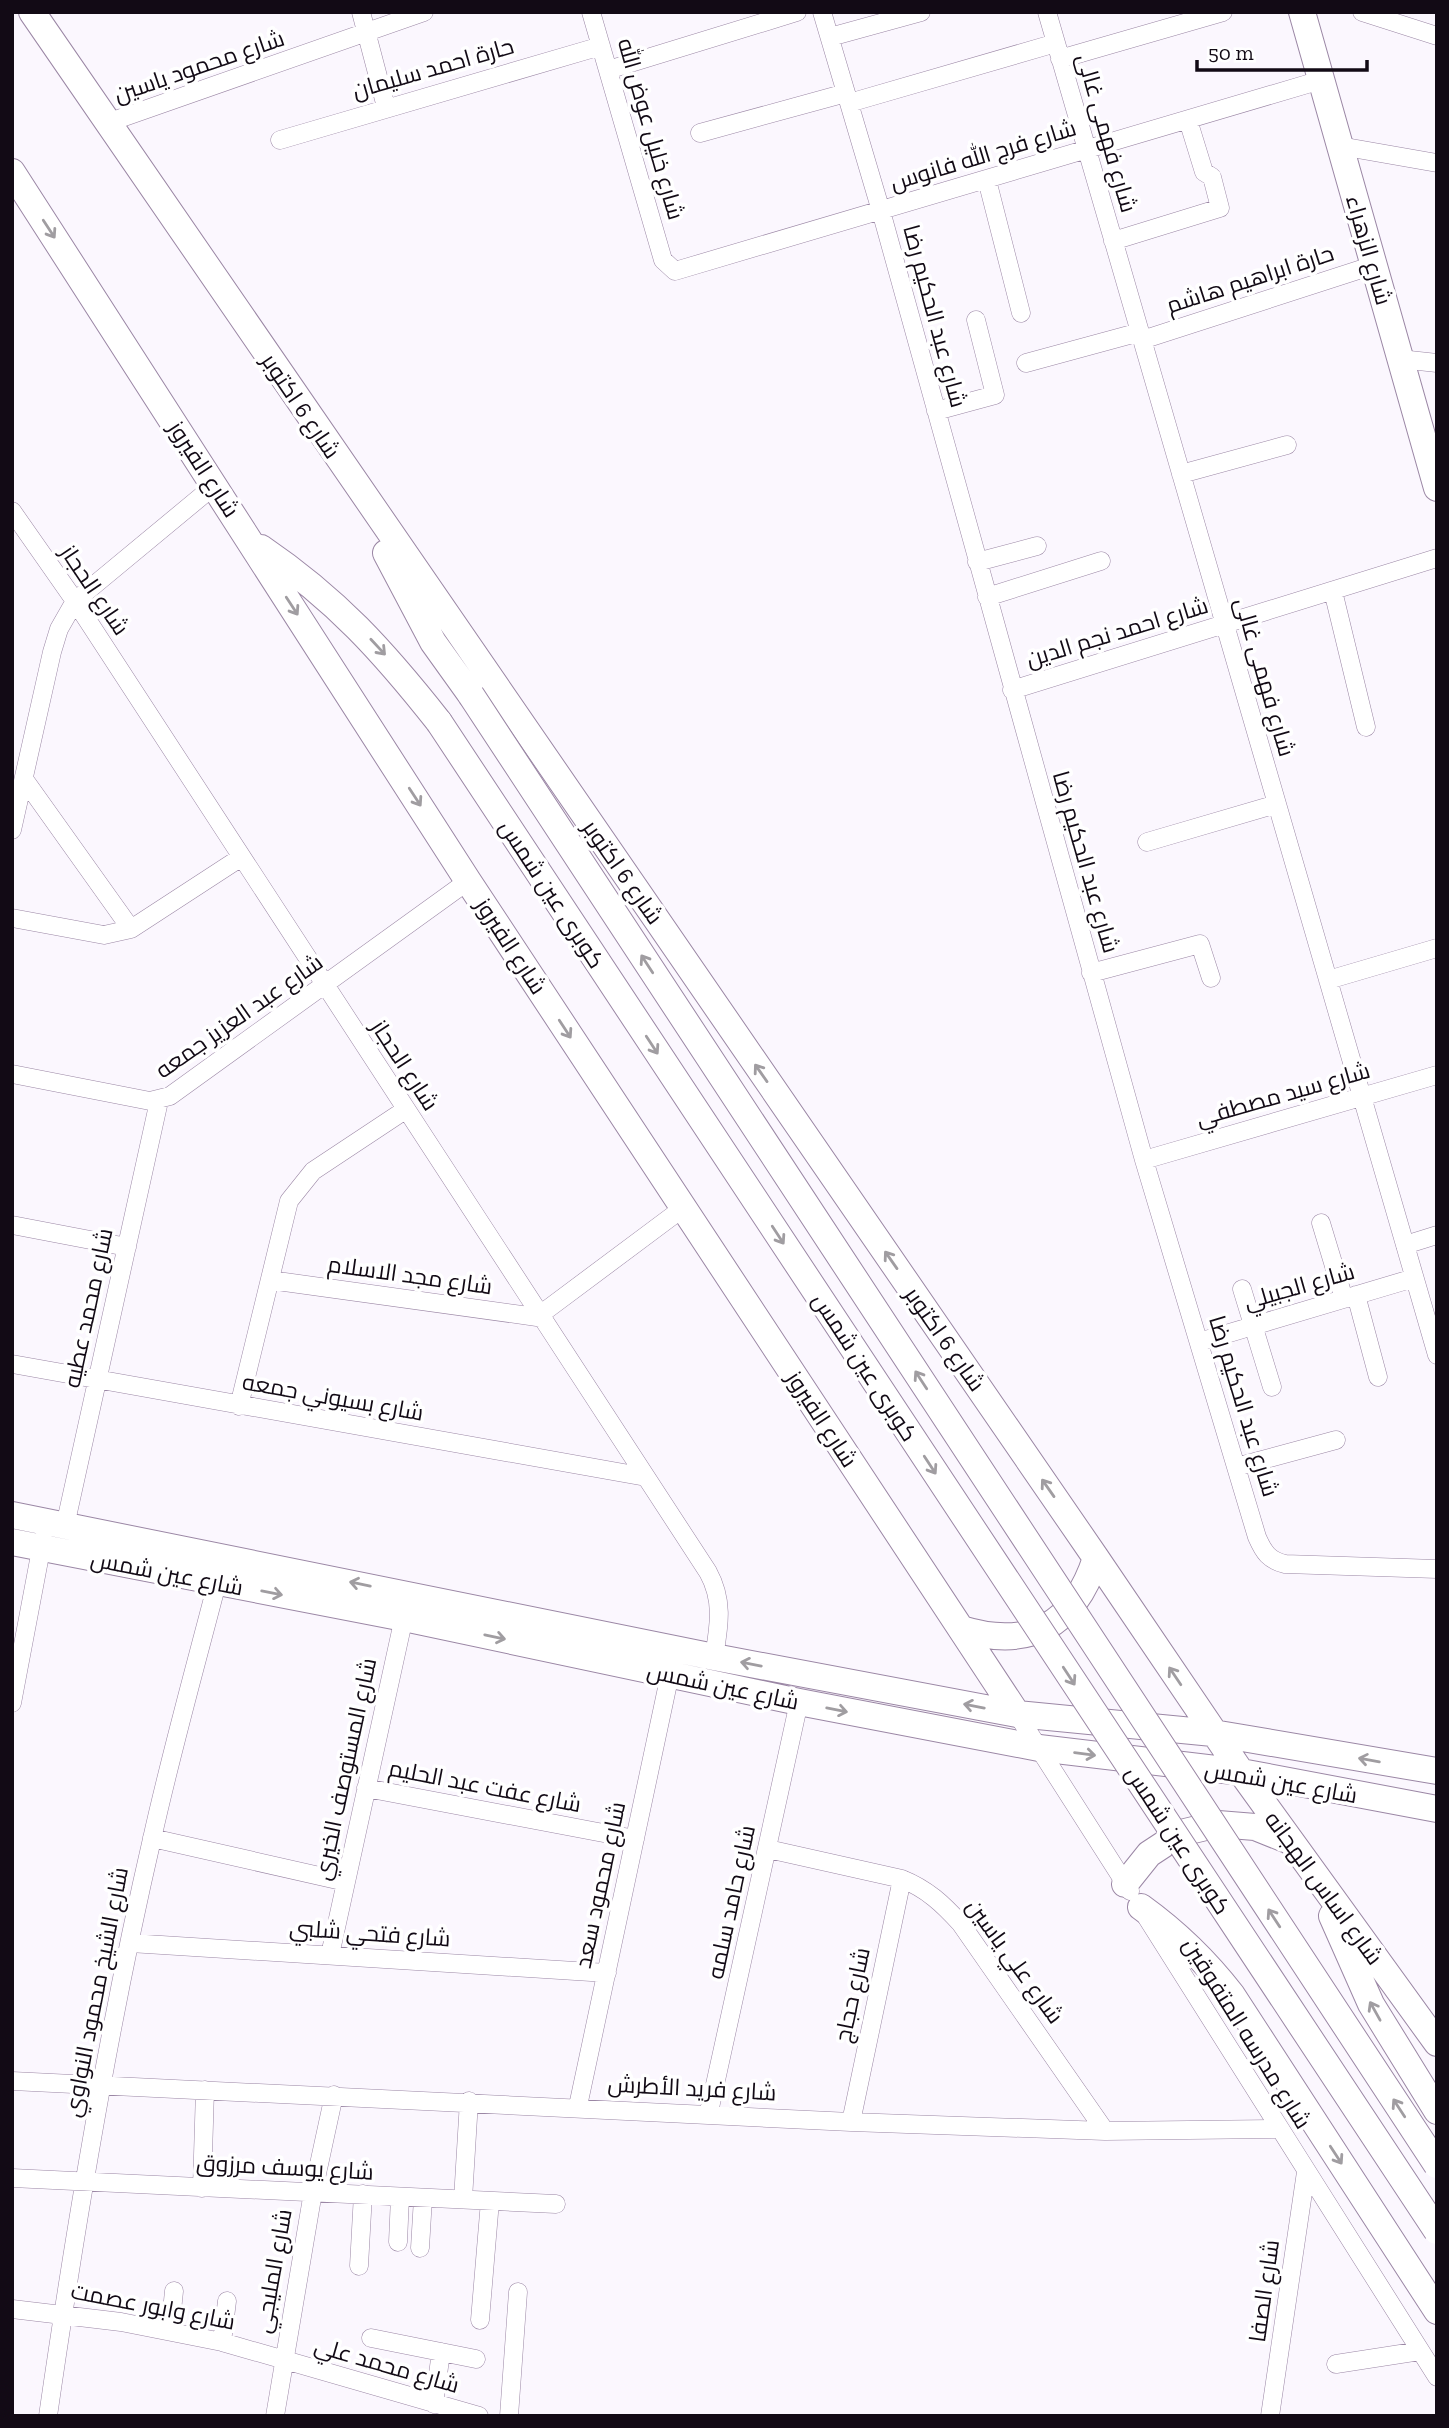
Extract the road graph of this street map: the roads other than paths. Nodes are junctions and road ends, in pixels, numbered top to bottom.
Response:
1 (33, 12) edge
2 (361, 12) edge
3 (424, 12) edge
4 (591, 12) edge
5 (797, 12) edge
6 (822, 12) edge
7 (921, 12) edge
8 (1047, 12) edge
9 (1223, 12) edge
10 (1302, 12) edge
11 (1362, 12) edge
12 (367, 33) junction
13 (1437, 36) edge
14 (830, 37) junction
15 (601, 46) junction
16 (1058, 51) junction
17 (608, 70) junction
18 (1321, 80) junction
19 (848, 98) junction
20 (386, 107) junction
21 (1188, 120) junction
22 (107, 123) junction
23 (701, 133) dead end
24 (280, 139) dead end
25 (1339, 146) junction
26 (1087, 150) junction
27 (1437, 163) edge
28 (12, 172) edge
29 (986, 180) junction
30 (881, 211) junction
31 (1113, 241) junction
32 (663, 260) joint
33 (1374, 265) junction
34 (1021, 313) dead end
35 (976, 320) dead end
36 (1141, 336) junction
37 (1400, 359) junction
38 (1026, 363) dead end
39 (1437, 363) edge
40 (936, 411) junction
41 (1287, 445) dead end
42 (1181, 474) junction
43 (351, 479) junction
44 (215, 485) junction
45 (1437, 488) edge
46 (12, 511) edge
47 (251, 541) junction
48 (1037, 546) dead end
49 (1437, 558) edge
50 (1101, 561) dead end
51 (977, 562) junction
52 (1333, 591) junction
53 (986, 597) junction
54 (75, 601) junction
55 (1224, 624) junction
56 (1012, 690) junction
57 (1366, 727) dead end
58 (23, 779) junction
59 (1277, 804) junction
60 (12, 830) edge
61 (1147, 842) dead end
62 (240, 858) junction
63 (468, 881) junction
64 (12, 918) edge
65 (131, 929) junction
66 (1437, 948) edge
67 (1091, 973) junction
68 (1211, 978) dead end
69 (1328, 980) junction
70 (324, 986) junction
71 (12, 1074) edge
72 (1437, 1075) edge
73 (1362, 1097) junction
74 (159, 1101) junction
75 (405, 1110) junction
76 (1144, 1160) junction
77 (683, 1208) junction
78 (1321, 1223) dead end
79 (12, 1225) edge
80 (1437, 1235) edge
81 (1405, 1245) junction
82 (127, 1247) junction
83 (1414, 1278) junction
84 (271, 1280) junction
85 (1242, 1289) dead end
86 (1350, 1297) junction
87 (542, 1316) junction
88 (1256, 1325) junction
89 (1199, 1342) junction
90 (1437, 1355) edge
91 (12, 1364) edge
92 (1378, 1377) dead end
93 (98, 1380) junction
94 (1272, 1387) dead end
95 (240, 1406) junction
96 (1336, 1440) dead end
97 (1236, 1467) junction
98 (646, 1477) junction
99 (12, 1515) edge
100 (56, 1524) junction
101 (12, 1542) edge
102 (41, 1548) junction
103 (1096, 1558) junction
104 (1437, 1569) edge
105 (217, 1583) junction
106 (406, 1606) junction
107 (961, 1629) junction
108 (714, 1657) junction
109 (670, 1674) junction
110 (799, 1702) junction
111 (12, 1703) edge
112 (1017, 1714) junction
113 (1213, 1733) junction
114 (1039, 1748) junction
115 (1437, 1771) edge
116 (1241, 1772) junction
117 (366, 1788) junction
118 (1437, 1809) edge
119 (152, 1838) junction
120 (635, 1839) junction
121 (1290, 1841) junction
122 (768, 1849) junction
123 (902, 1879) junction
124 (346, 1882) junction
125 (1320, 1882) junction
126 (1125, 1884) junction
127 (1140, 1907) junction
128 (130, 1943) junction
129 (330, 1955) junction
130 (607, 1973) junction
131 (1437, 2043) edge
132 (12, 2081) edge
133 (103, 2084) junction
134 (205, 2090) junction
135 (334, 2095) junction
136 (469, 2101) junction
137 (578, 2106) junction
138 (1437, 2111) edge
139 (709, 2112) junction
140 (851, 2122) junction
141 (1278, 2129) junction
142 (1105, 2131) junction
143 (1437, 2165) edge
144 (1306, 2172) junction
145 (12, 2178) edge
146 (83, 2182) junction
147 (202, 2188) junction
148 (313, 2192) junction
149 (363, 2194) junction
150 (400, 2196) junction
151 (423, 2198) junction
152 (463, 2199) junction
153 (490, 2201) junction
154 (556, 2204) dead end
155 (1437, 2231) edge
156 (398, 2242) dead end
157 (420, 2248) dead end
158 (359, 2266) dead end
159 (174, 2291) dead end
160 (518, 2292) dead end
161 (227, 2301) dead end
162 (12, 2309) edge
163 (1437, 2311) edge
164 (62, 2314) junction
165 (481, 2319) dead end
166 (170, 2331) junction
167 (371, 2338) dead end
168 (222, 2343) junction
169 (1420, 2351) junction
170 (442, 2352) junction
171 (476, 2359) dead end
172 (282, 2360) junction
173 (1336, 2364) dead end
174 (1437, 2377) edge
175 (425, 2407) edge
176 (48, 2416) edge
177 (275, 2416) edge
178 (479, 2416) edge
179 (509, 2416) edge
180 (1270, 2416) edge

1 - 22 main road, شارع 6 اكتوبر
2 - 12 street
3 - 12 street, شارع محمود ياسين
4 - 15 street, شارع خليل عوض الله
5 - 17 street
6 - 14 street, شارع عبد الحكيم رضا
7 - 14 street
8 - 16 street, شارع فهمى غالى
9 - 16 street
10 - 18 main road, شارع الزهراء
11 - 13 street
12 - 20 street
12 - 22 street, شارع محمود ياسين
14 - 19 street, شارع عبد الحكيم رضا
15 - 17 street, شارع خليل عوض الله
15 - 20 street, حارة احمد سليمان
16 - 19 street
16 - 26 street, شارع فهمى غالى
17 - 32 street, شارع خليل عوض الله
18 - 21 street, شارع فرج الله فانوس
18 - 25 main road, شارع الزهراء
19 - 23 street
19 - 30 street, شارع عبد الحكيم رضا
20 - 24 street, حارة احمد سليمان
21 - 26 street, شارع فرج الله فانوس
21 - 31 street
22 - 43 main road, شارع 6 اكتوبر
25 - 27 street
25 - 33 main road, شارع الزهراء
26 - 29 street, شارع فرج الله فانوس
26 - 31 street, شارع فهمى غالى
28 -> 44 main road, شارع الفيروز
29 - 30 street, شارع فرج الله فانوس
29 - 34 street
30 - 32 street, شارع فرج الله فانوس
30 - 40 street, شارع عبد الحكيم رضا
31 - 36 street, شارع فهمى غالى
33 - 36 street, حارة ابراهيم هاشم
33 - 37 main road, شارع الزهراء
35 - 40 street
36 - 38 street, حارة ابراهيم هاشم
36 - 42 street, شارع فهمى غالى
37 - 39 street
37 - 45 main road, شارع الزهراء
40 - 51 street, شارع عبد الحكيم رضا
41 - 42 street
42 - 55 street, شارع فهمى غالى
103 -> 43 main road, شارع 6 اكتوبر
143 -> 43 main road, كوبرى عين شمس, bridge
44 - 47 main road, شارع الفيروز
44 - 54 street
46 - 54 street, شارع الحجاز
47 -> 63 main road, شارع الفيروز
47 -> 155 main road, كوبرى عين شمس, bridge
48 - 51 street
49 - 52 street, شارع احمد نجم الدين
50 - 53 street
51 - 53 street, شارع عبد الحكيم رضا
52 - 55 street, شارع احمد نجم الدين
52 - 57 street
53 - 56 street, شارع عبد الحكيم رضا
54 - 58 street
54 - 62 street, شارع الحجاز
55 - 56 street, شارع احمد نجم الدين
55 - 59 street, شارع فهمى غالى
56 - 67 street, شارع عبد الحكيم رضا
58 - 60 street
58 - 65 street
59 - 61 street
59 - 69 street, شارع فهمى غالى
62 - 65 street
62 - 70 street, شارع الحجاز
63 - 70 street, شارع عبد العزيز جمعه
63 -> 77 main road, شارع الفيروز
64 - 65 street
66 - 69 street
67 - 68 street
67 - 76 street, شارع عبد الحكيم رضا
69 - 73 street, شارع فهمى غالى
70 - 74 street, شارع عبد العزيز جمعه
70 - 75 street, شارع الحجاز
71 - 74 street, شارع عبد العزيز جمعه
72 - 73 street, شارع سيد مصطفي
73 - 76 street, شارع سيد مصطفي
73 - 81 street, شارع فهمى غالى
74 - 82 street, شارع محمد عطيه
75 - 84 street
75 - 87 street, شارع الحجاز
76 - 89 street, شارع عبد الحكيم رضا
77 - 87 street
77 - 107 main road, شارع الفيروز
78 - 86 street
79 - 82 street
80 - 81 street
81 - 83 street, شارع فهمى غالى
82 - 93 street, شارع محمد عطيه
83 - 86 street, شارع الجبيلي
83 - 90 street, شارع فهمى غالى
84 - 87 street, شارع مجد الاسلام
84 - 95 street
85 - 88 street
86 - 88 street, شارع الجبيلي
86 - 92 street
87 - 98 street, شارع الحجاز
88 - 89 street, شارع الجبيلي
88 - 94 street
89 - 97 street, شارع عبد الحكيم رضا
91 - 93 street, شارع بسيوني جمعه
93 - 95 street, شارع بسيوني جمعه
93 - 100 street, شارع محمد عطيه
95 - 98 street, شارع بسيوني جمعه
96 - 97 street
97 - 104 street, شارع عبد الحكيم رضا
98 - 108 street, شارع الحجاز
99 - 100 main road, شارع عين شمس
100 - 102 street, شارع محمد عطيه
106 -> 100 main road, شارع عين شمس
101 - 102 main road, شارع عين شمس
102 - 105 main road, شارع عين شمس
102 - 111 street, شارع محمد عطيه
103 - 107 main road
113 -> 103 main road, شارع 6 اكتوبر
105 -> 106 main road, شارع عين شمس
105 - 119 street, شارع الشيخ محمود النواوي
106 - 108 main road, شارع عين شمس
106 -> 109 main road, شارع عين شمس
106 - 117 street, شارع المستوصف الخيري
107 - 112 main road, شارع الفيروز
112 -> 108 main road, شارع عين شمس
109 - 110 main road, شارع عين شمس
109 - 120 street, شارع محمود سعد
110 -> 114 main road, شارع عين شمس
110 - 122 street, شارع حامد سلمه
112 - 113 main road, شارع عين شمس
112 - 114 street, شارع مدرسه المتفوقين
115 -> 113 main road, شارع عين شمس
113 - 116 main road, شارع اساس الهجانه
114 -> 116 main road, شارع عين شمس
114 - 126 street, شارع مدرسه المتفوقين
116 - 118 main road, شارع عين شمس
116 - 121 main road, شارع اساس الهجانه
117 - 120 street, شارع عفت عبد الحليم
117 - 124 street, شارع المستوصف الخيري
119 - 124 street
119 - 128 street, شارع الشيخ محمود النواوي
120 - 130 street, شارع محمود سعد
121 - 125 main road, شارع اساس الهجانه
121 - 126 main road
122 - 123 street, شارع علي ياسين
122 - 139 street, شارع حامد سلمه
123 - 140 street, شارع حجاج
123 - 142 street, شارع علي ياسين
124 - 129 street, شارع المستوصف الخيري
125 - 131 main road, شارع اساس الهجانه
138 -> 125 main road
126 - 127 street, شارع مدرسه المتفوقين
127 - 141 street, شارع مدرسه المتفوقين
127 -> 163 main road
128 - 129 street, شارع فتحي شلبي
128 - 133 street, شارع الشيخ محمود النواوي
129 - 130 street, شارع فتحي شلبي
130 - 137 street, شارع محمود سعد
132 - 133 street, شارع فريد الأطرش
133 - 134 street, شارع فريد الأطرش
133 - 146 street, شارع الشيخ محمود النواوي
134 - 135 street, شارع فريد الأطرش
134 - 147 street
135 - 136 street, شارع فريد الأطرش
135 - 148 street, شارع المليجي
136 - 137 street, شارع فريد الأطرش
136 - 152 street
137 - 139 street, شارع فريد الأطرش
139 - 140 street, شارع فريد الأطرش
140 - 142 street, شارع فريد الأطرش
141 - 142 street, شارع فريد الأطرش
141 - 144 street, شارع مدرسه المتفوقين
144 - 169 street, شارع مدرسه المتفوقين
144 - 180 street, شارع الصفا
145 - 146 street, شارع يوسف مرزوق
146 - 147 street, شارع يوسف مرزوق
146 - 164 street, شارع الشيخ محمود النواوي
147 - 148 street, شارع يوسف مرزوق
148 - 149 street, شارع يوسف مرزوق
148 - 172 street, شارع المليجي
149 - 150 street, شارع يوسف مرزوق
149 - 158 street
150 - 151 street, شارع يوسف مرزوق
150 - 156 street
151 - 152 street, شارع يوسف مرزوق
151 - 157 street
152 - 153 street, شارع يوسف مرزوق
153 - 154 street, شارع يوسف مرزوق
153 - 165 street
159 - 166 street
160 - 179 street
161 - 168 street
162 - 164 street, شارع وابور عصمت
164 - 166 street, شارع وابور عصمت
164 - 176 street, شارع الشيخ محمود النواوي
166 - 168 street, شارع وابور عصمت
167 - 170 street
168 - 172 street, شارع وابور عصمت
169 - 173 street
169 - 174 street, شارع مدرسه المتفوقين
170 - 171 street
170 - 175 street
172 - 175 street, شارع محمد علي
172 - 177 street, شارع المليجي
175 - 178 street, شارع محمد علي

